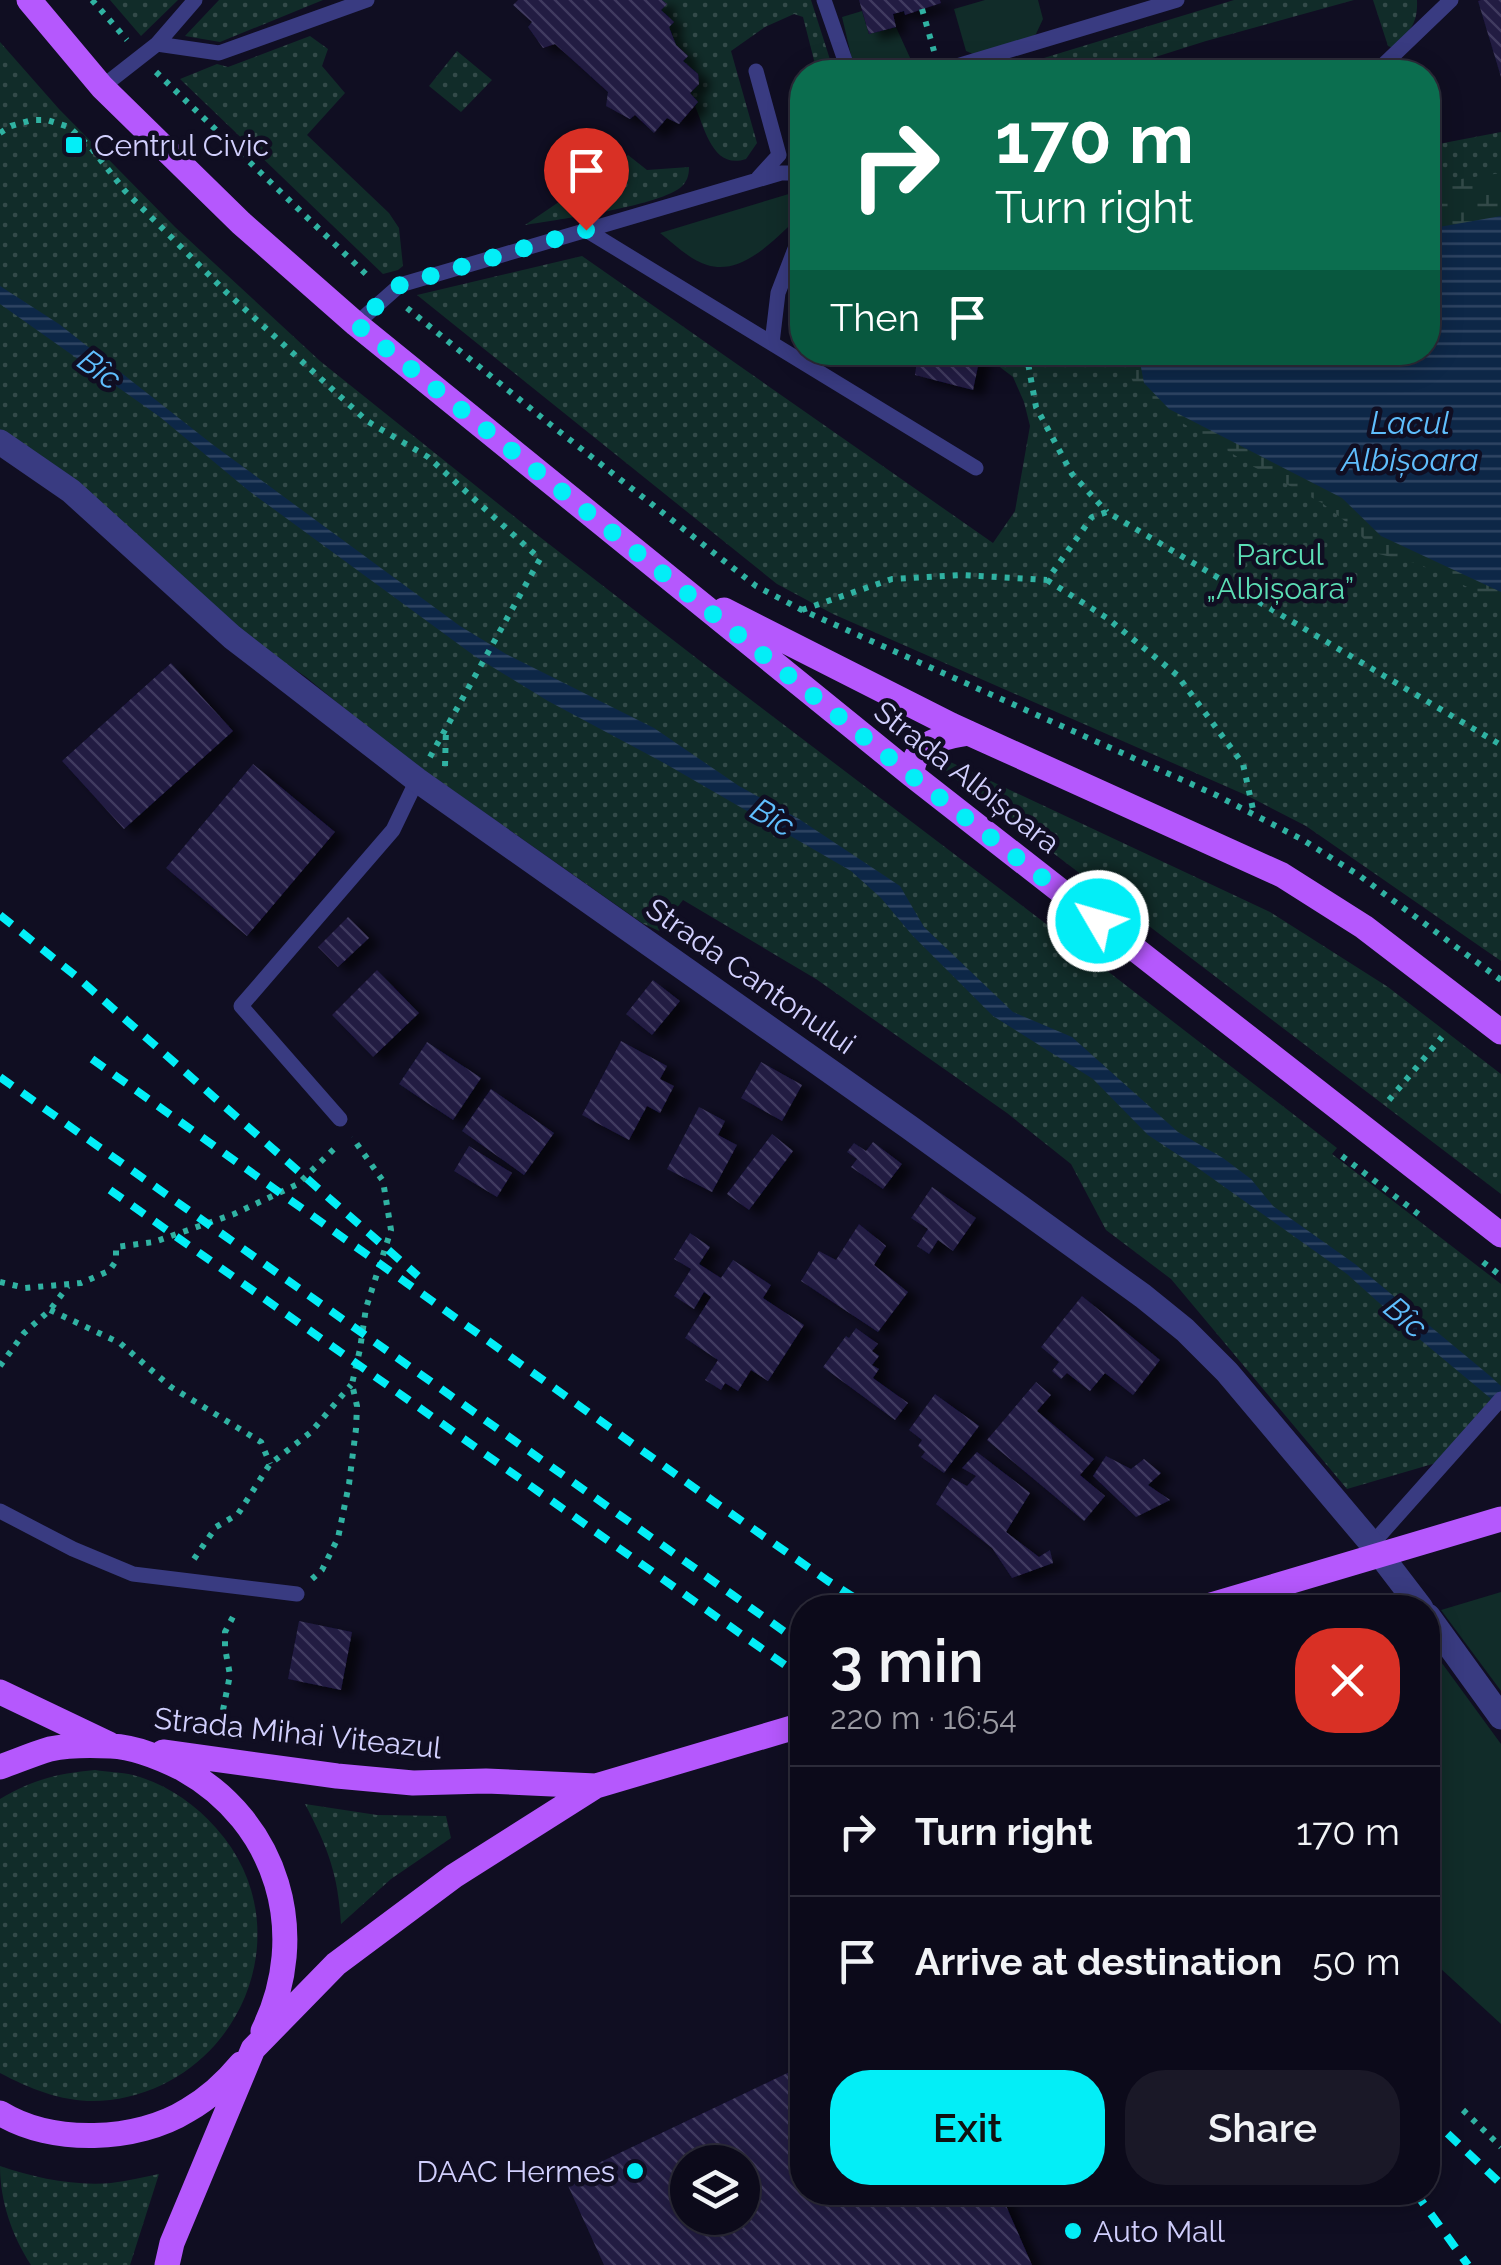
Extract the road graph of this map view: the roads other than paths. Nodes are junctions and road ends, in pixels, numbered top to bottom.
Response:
1 (28, 0) edge
2 (196, 0) edge
3 (368, 0) edge
4 (824, 0) edge
5 (1177, 0) edge
6 (1451, 0) edge
7 (157, 44) junction
8 (845, 60) edge
9 (978, 60) edge
10 (1388, 60) edge
11 (756, 70) dead end
12 (102, 88) junction
13 (790, 173) edge
14 (756, 181) junction
15 (586, 230) junction
16 (790, 262) edge
17 (356, 324) junction
18 (772, 343) junction
19 (790, 354) edge
20 (808, 365) edge
21 (0, 442) edge
22 (976, 468) dead end
23 (680, 587) junction
24 (969, 733) junction
25 (912, 776) junction
26 (417, 780) junction
27 (1498, 1028) edge
28 (340, 1119) dead end
29 (1501, 1236) edge
30 (1501, 1399) edge
31 (0, 1511) edge
32 (1501, 1519) edge
33 (1372, 1544) junction
34 (297, 1594) road end
35 (1245, 1595) edge
36 (1411, 1595) edge
37 (1440, 1633) edge
38 (0, 1692) edge
39 (1501, 1717) edge
40 (790, 1729) edge
41 (114, 1746) junction
42 (0, 1767) edge
43 (602, 1784) junction
44 (254, 2049) junction
45 (0, 2112) edge
46 (167, 2265) edge

1 - 12 main road, Strada Albișoara
2 - 7 lane
3 - 7 lane
4 - 8 lane
5 - 9 lane
6 - 10 lane
7 - 12 lane
11 - 14 lane
12 - 17 main road, Strada Albișoara
13 - 14 lane
14 - 15 lane
15 - 17 lane
15 - 18 lane
16 - 18 lane
17 - 23 main road, Strada Albișoara
18 - 19 lane
20 - 22 lane
21 - 26 street, Strada Cantonului
23 - 24 main road, Strada Albișoara
23 - 25 main road, Strada Albișoara
24 - 25 main road
24 - 27 main road, Strada Albișoara
25 - 29 main road, Strada Albișoara
26 - 28 lane
26 - 33 street, Strada Cantonului
30 - 33 lane
31 - 34 lane
32 - 35 main road, bridge
33 - 36 street, Strada Cantonului
37 - 39 street
38 - 41 main road
40 - 43 main road, Strada Mihai Viteazul
41 - 42 main road
41 - 43 main road, Strada Mihai Viteazul
41 - 44 main road
43 - 44 main road, Strada Mihai Viteazul
44 - 45 main road
44 - 46 main road

